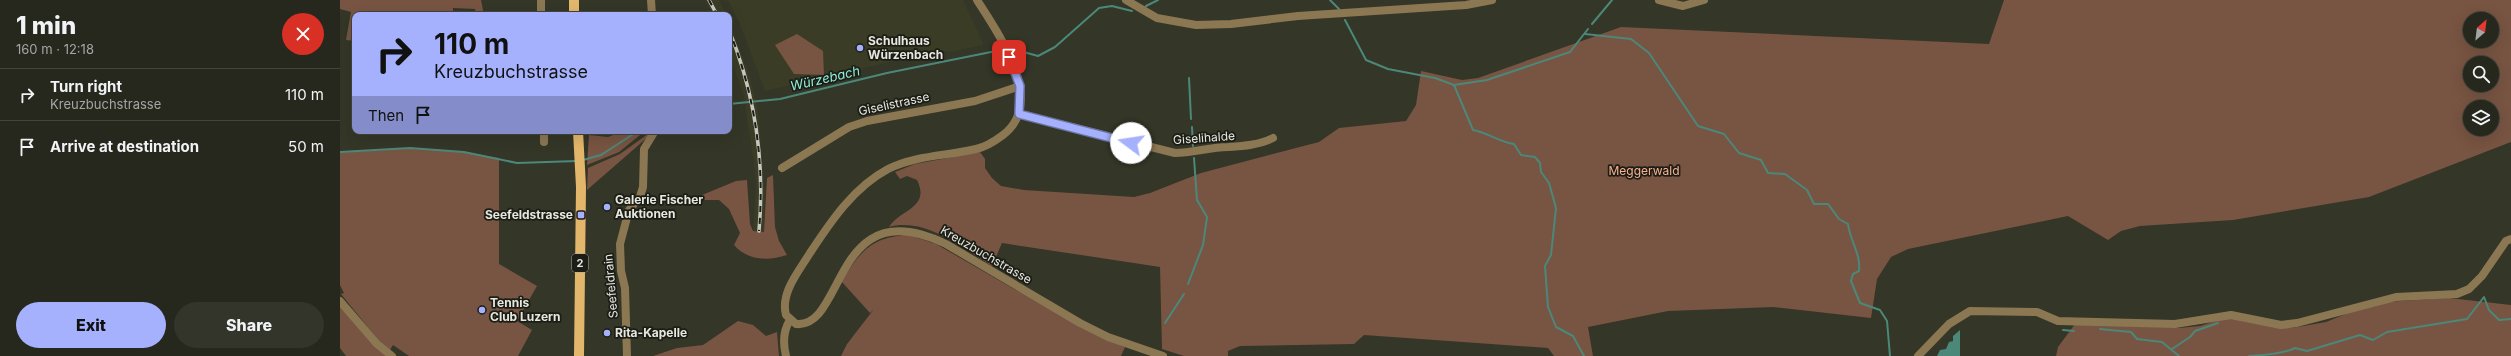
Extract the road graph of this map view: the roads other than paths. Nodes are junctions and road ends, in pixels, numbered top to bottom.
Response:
1 (541, 0) edge
2 (574, 0) edge
3 (651, 0) edge
4 (977, 0) edge
5 (1126, 0) edge
6 (1492, 0) edge
7 (1659, 0) edge
8 (1704, 0) edge
9 (541, 12) edge
10 (574, 12) edge
11 (652, 12) edge
12 (1020, 86) junction
13 (1019, 114) junction
14 (544, 134) edge
15 (578, 134) edge
16 (653, 134) edge
17 (1273, 138) dead end
18 (544, 142) dead end
19 (782, 168) dead end
20 (2511, 239) edge
21 (340, 301) edge
22 (790, 320) junction
23 (392, 356) edge
24 (579, 356) edge
25 (627, 356) edge
26 (786, 356) edge
27 (1163, 356) edge
28 (1918, 356) edge

1 - 9 street
2 - 10 main road
3 - 11 street
4 - 12 street
5 - 6 street
7 - 8 street
12 - 13 street
12 - 19 street, Giselistrasse
13 - 17 street, Giselihalde
13 - 22 street
14 - 18 street
15 - 24 main road, 2
16 - 25 street, Seefeldrain
20 - 28 street
21 - 23 street
22 - 26 street
22 - 27 street, Kreuzbuchstrasse

